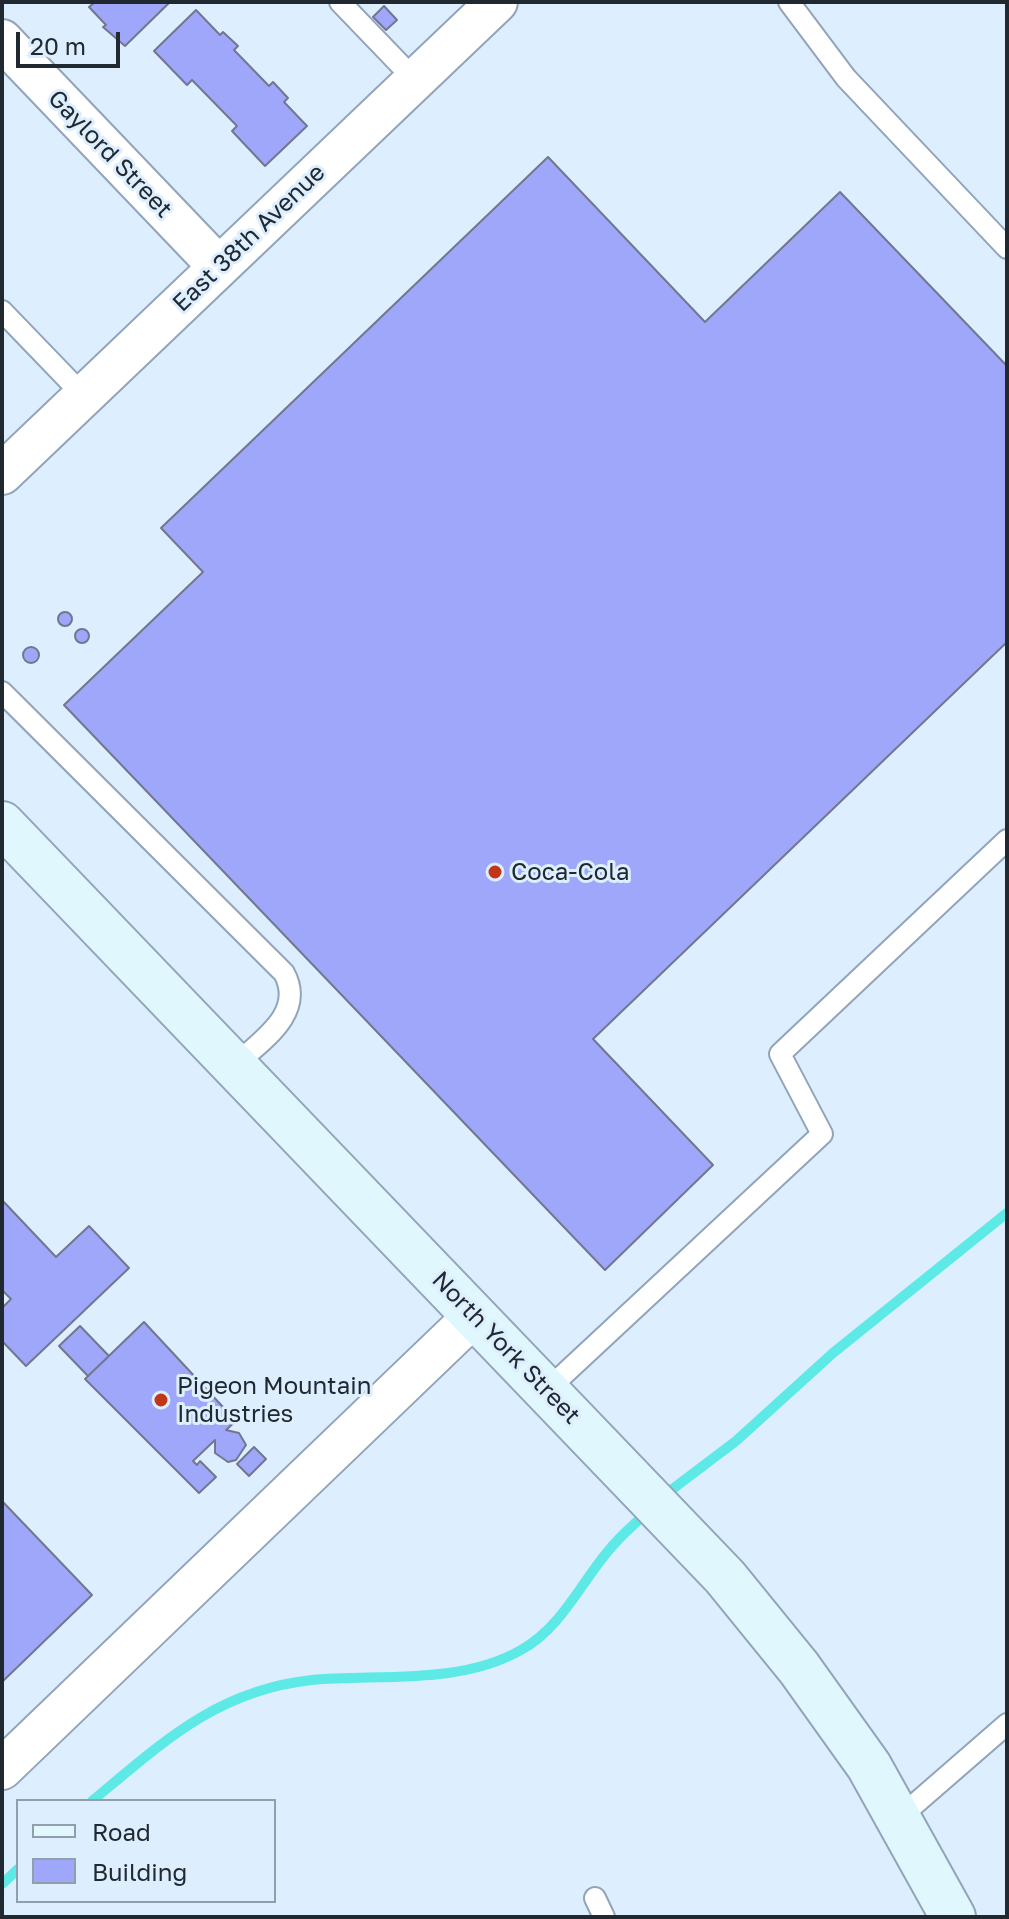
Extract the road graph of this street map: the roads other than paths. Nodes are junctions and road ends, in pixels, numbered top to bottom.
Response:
1 (340, 2) edge
2 (497, 2) edge
3 (789, 2) edge
4 (2, 40) edge
5 (415, 80) junction
6 (1007, 248) edge
7 (219, 267) junction
8 (6, 324) edge
9 (83, 395) junction
10 (2, 474) edge
11 (2, 692) edge
12 (2, 824) edge
13 (1007, 840) edge
14 (235, 1065) junction
15 (475, 1315) junction
16 (547, 1390) junction
17 (1007, 1724) edge
18 (2, 1769) edge
19 (900, 1817) junction
20 (953, 1917) edge

1 - 5 lane
2 - 5 street, East 38th Avenue
3 - 6 lane
4 - 7 street, Gaylord Street
5 - 7 street, East 38th Avenue
7 - 9 street, East 38th Avenue
8 - 9 lane
9 - 10 street, East 38th Avenue
11 - 14 lane
12 - 14 main road, North York Street
13 - 16 lane
14 - 15 main road, North York Street
15 - 16 main road, North York Street
15 - 18 street
16 - 19 main road, North York Street
17 - 19 lane
19 - 20 main road, North York Street

